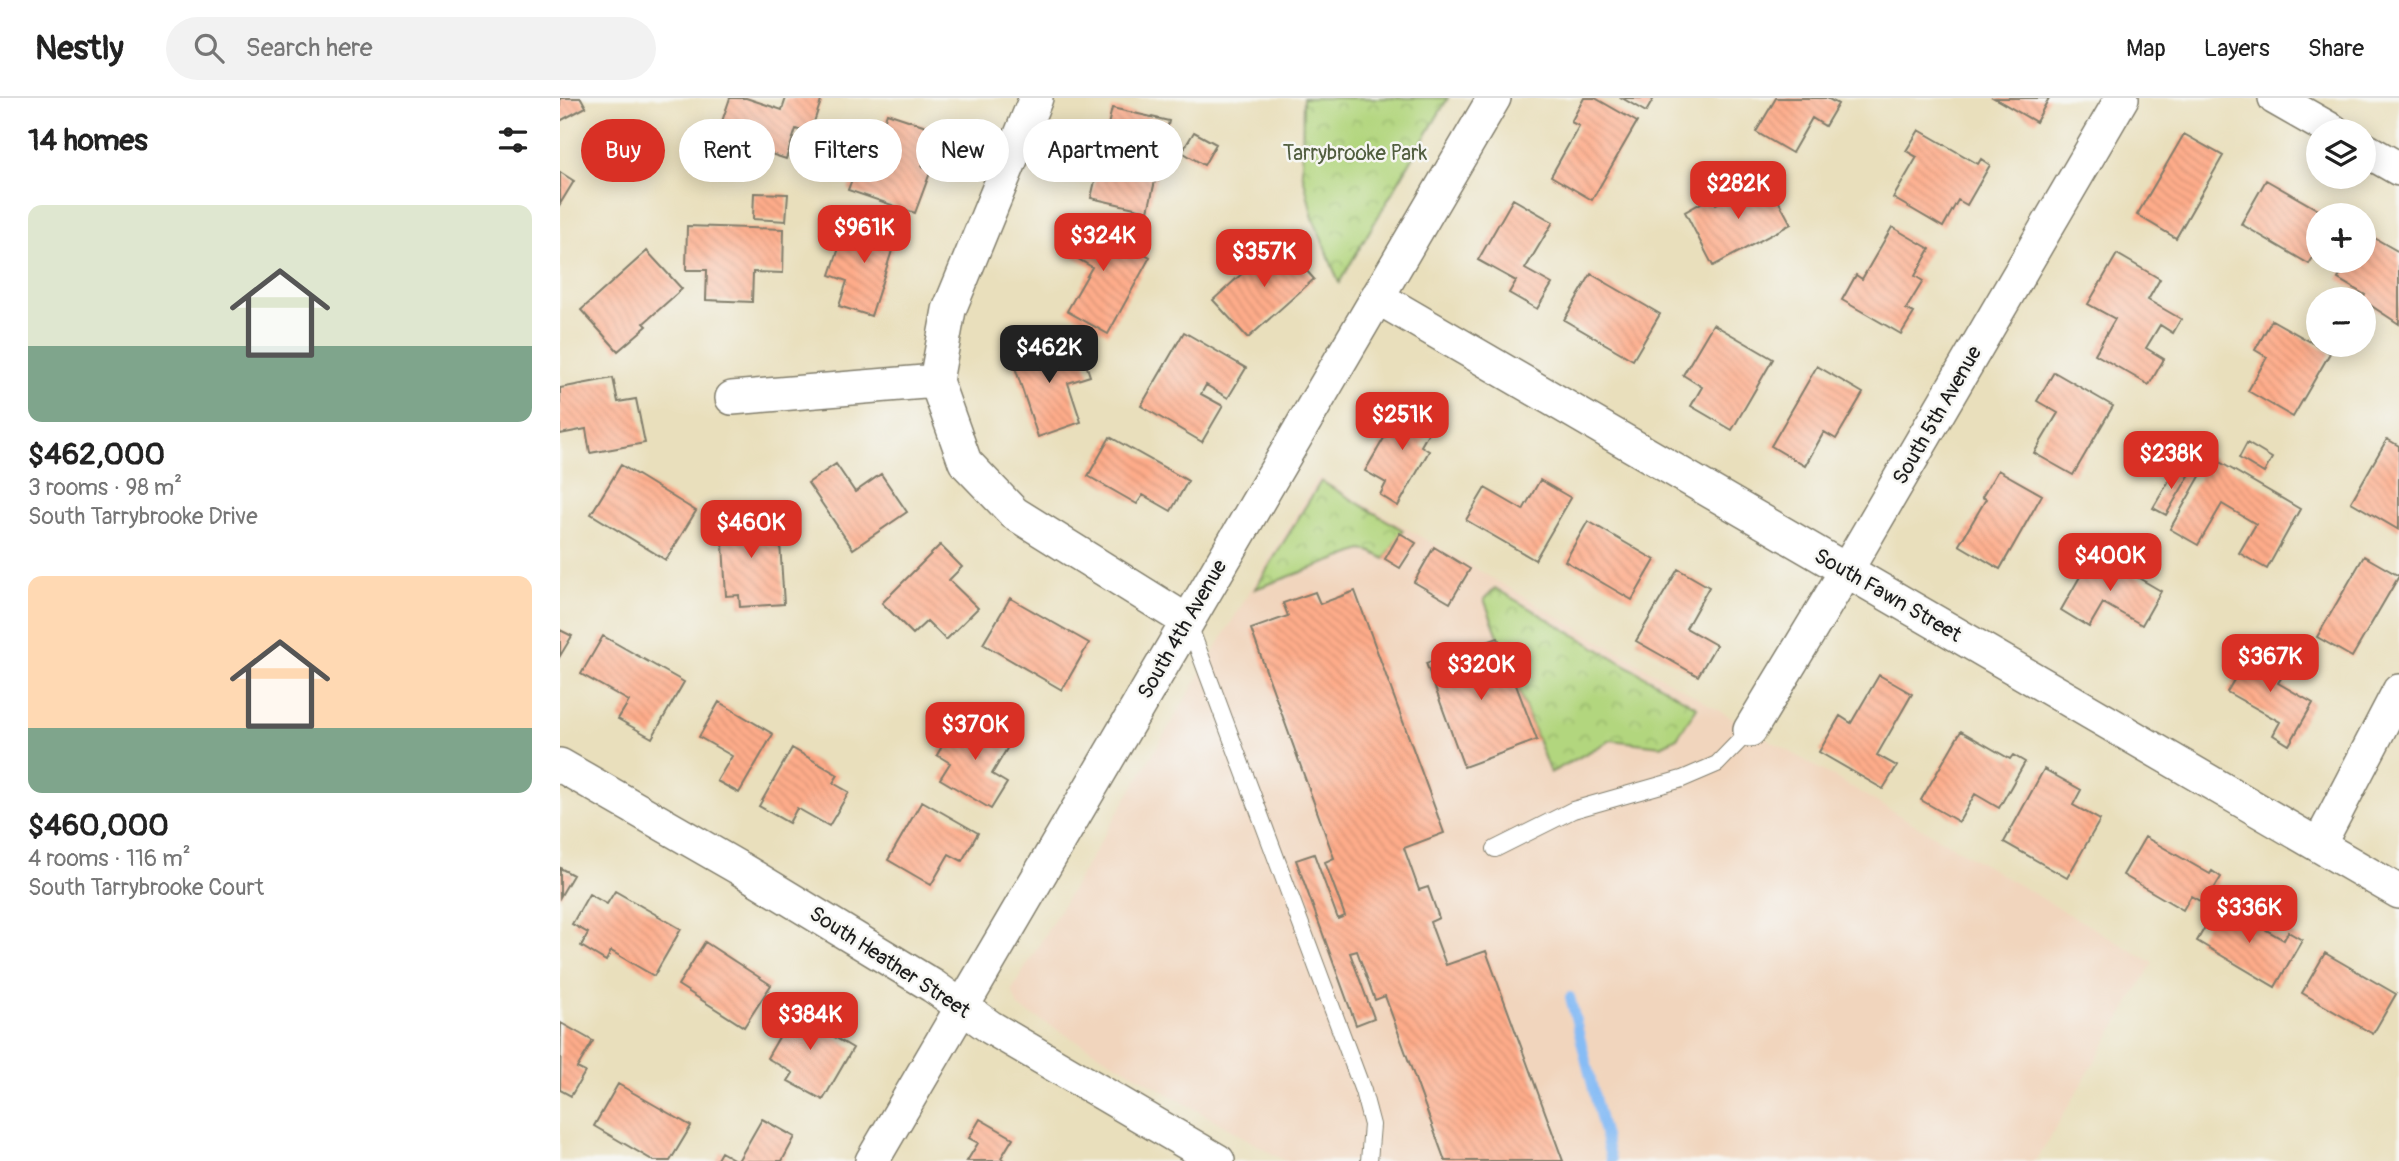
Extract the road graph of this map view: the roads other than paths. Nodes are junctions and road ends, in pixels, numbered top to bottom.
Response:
1 (1036, 98) edge
2 (1494, 98) edge
3 (2122, 98) edge
4 (2275, 98) edge
5 (2312, 119) edge
6 (2376, 156) edge
7 (2399, 169) edge
8 (1377, 297) junction
9 (936, 381) junction
10 (732, 398) dead end
11 (1846, 571) junction
12 (1187, 621) junction
13 (2399, 691) edge
14 (1750, 730) joint
15 (560, 765) edge
16 (2319, 845) junction
17 (1494, 849) dead end
18 (2399, 892) edge
19 (962, 1007) junction
20 (872, 1161) edge
21 (1218, 1161) edge
22 (1369, 1161) edge

1 - 9 street
2 - 8 street, South 4th Avenue
3 - 11 street, South 5th Avenue
4 - 5 street
6 - 7 street
8 - 11 street, South Fawn Street
8 - 12 street, South 4th Avenue
9 - 10 street
9 - 12 street
11 - 14 street, South 5th Avenue
11 - 16 street, South Fawn Street
12 - 19 street, South 4th Avenue
12 - 22 lane
13 - 16 street
14 - 17 lane
15 - 19 street, South Heather Street
16 - 18 street, South Fawn Street
19 - 20 street, South 4th Avenue
19 - 21 street, South Heather Street

